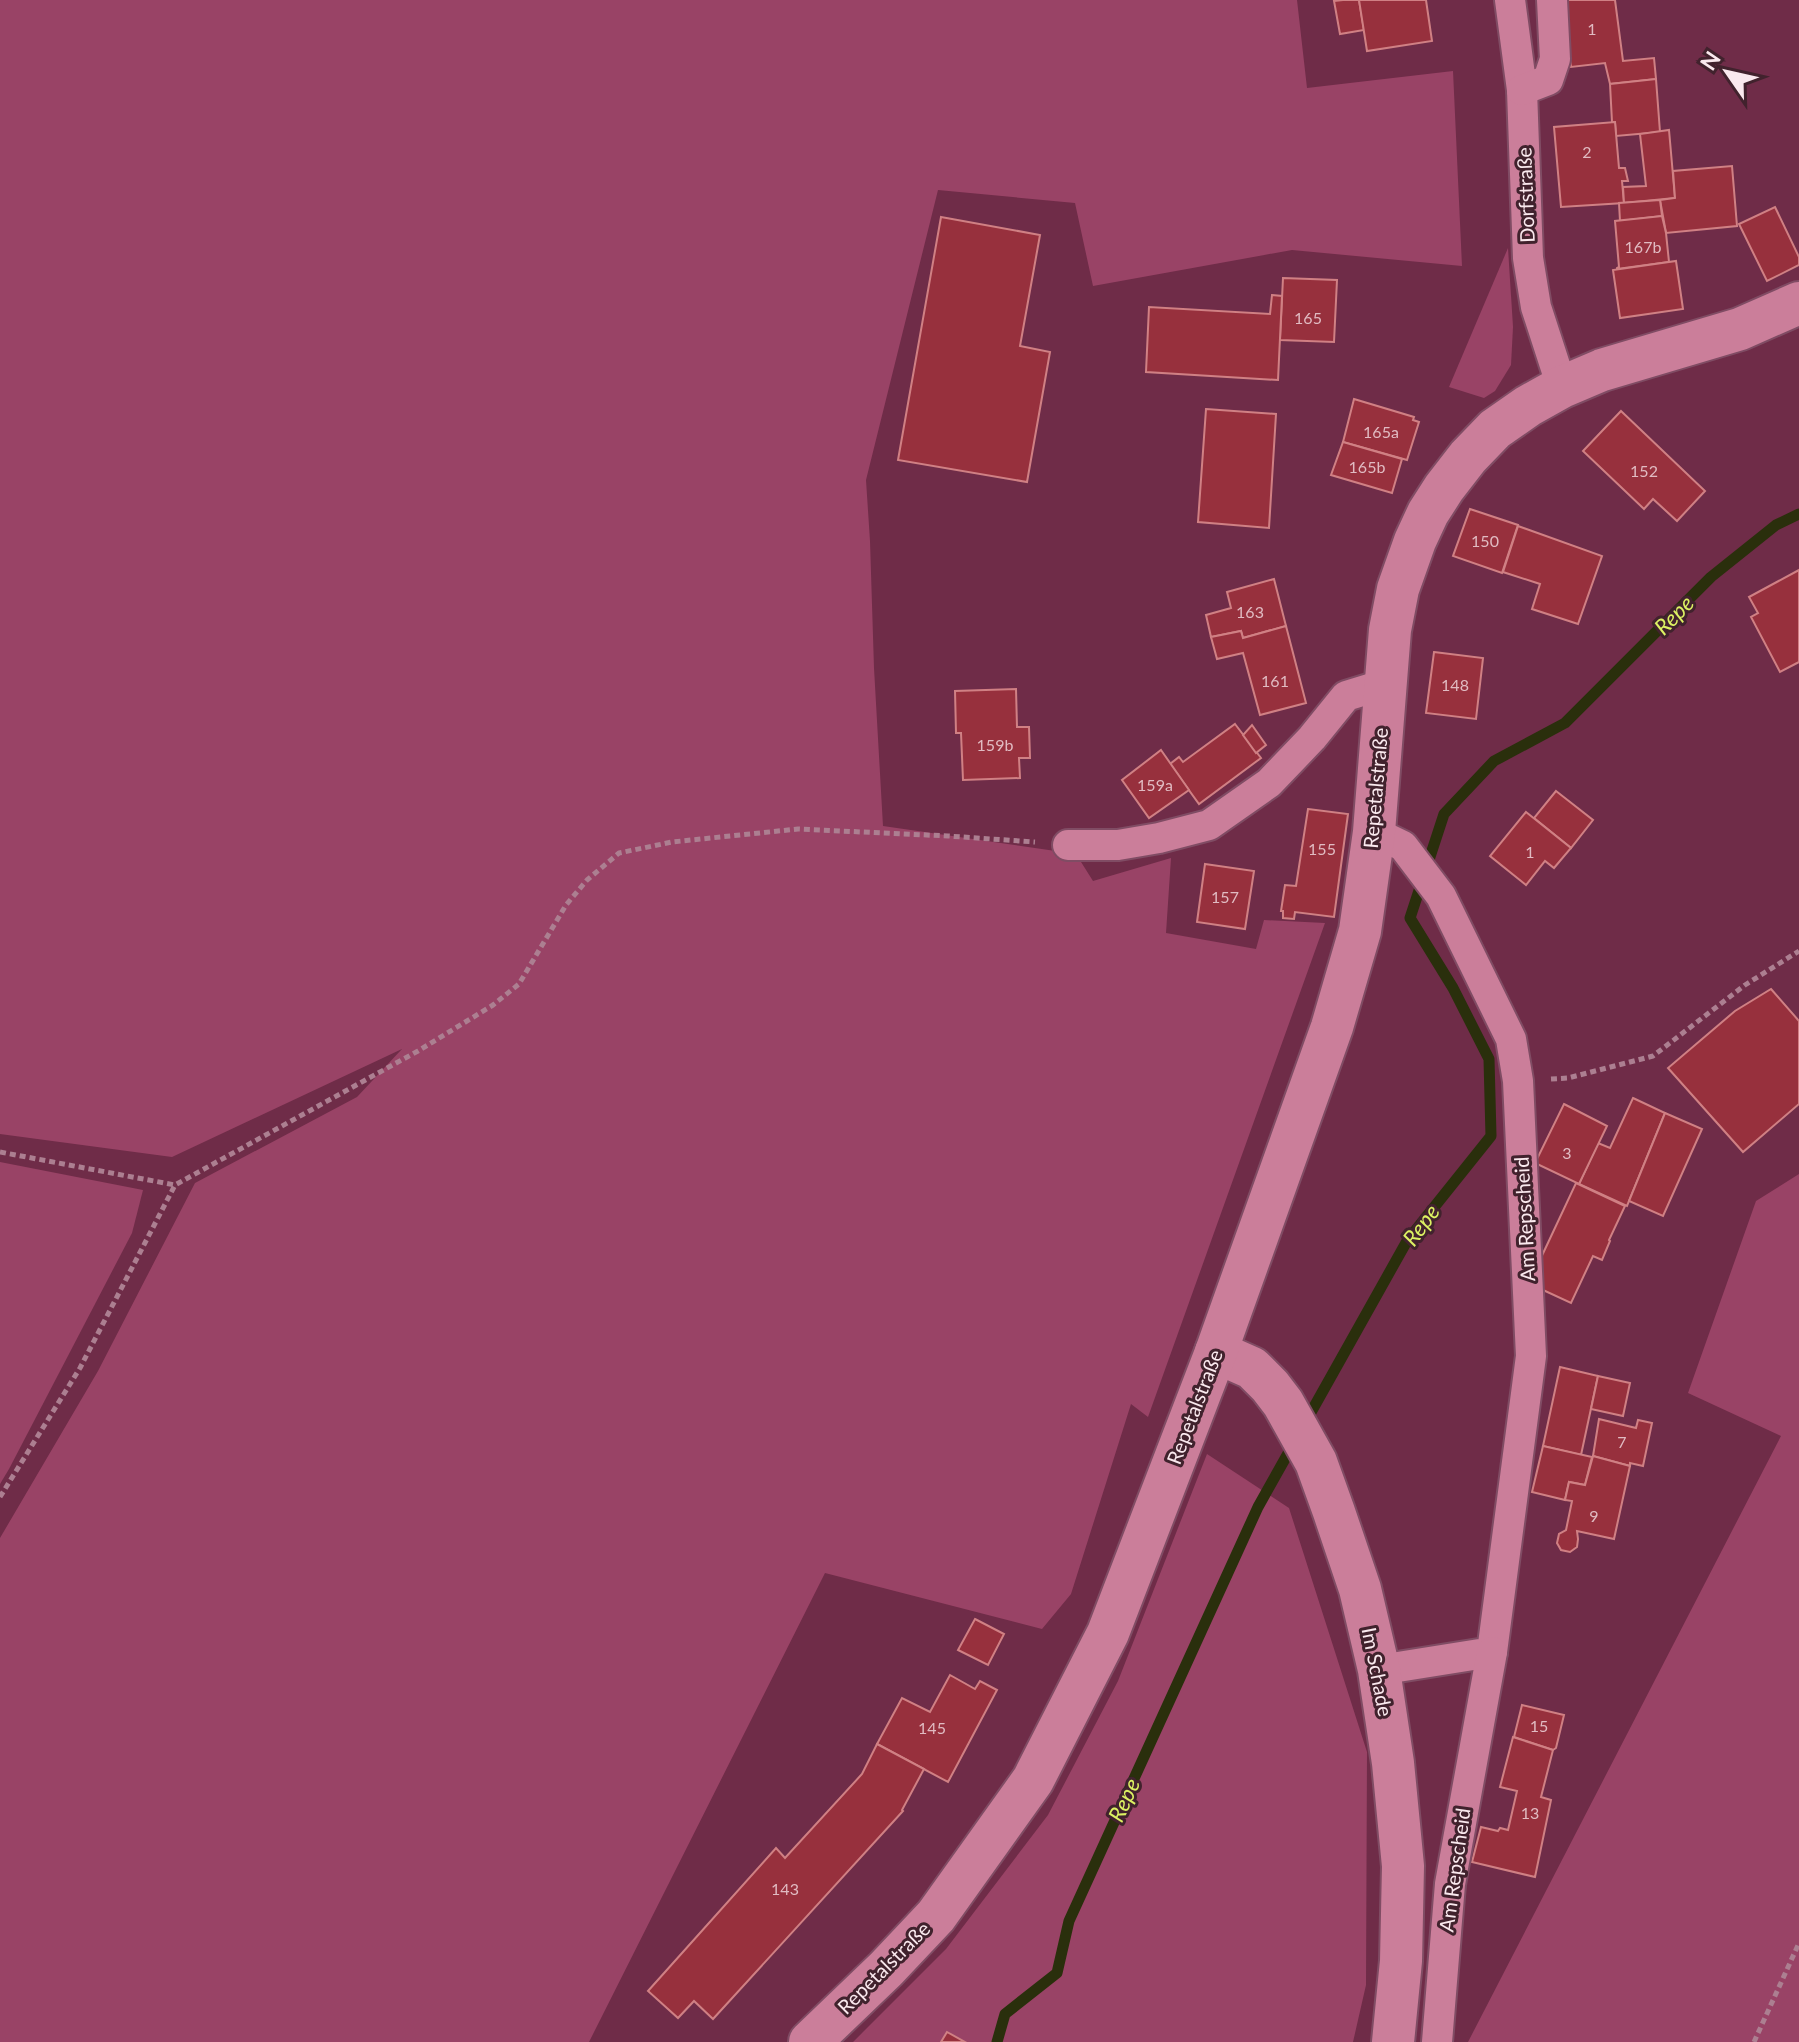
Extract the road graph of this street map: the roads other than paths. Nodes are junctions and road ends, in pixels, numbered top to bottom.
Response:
1 (1510, 0) edge
2 (1552, 0) edge
3 (1522, 90) junction
4 (1799, 303) edge
5 (1562, 387) junction
6 (1385, 684) junction
7 (1388, 839) junction
8 (1068, 845) road end
9 (1234, 1360) junction
10 (1492, 1652) junction
11 (1379, 1670) junction
12 (810, 2042) edge
13 (1393, 2042) edge
14 (1437, 2042) edge

1 - 3 street, Dorfstraße
2 - 3 street
3 - 5 street, Dorfstraße
4 - 5 main road, Repetalstraße
5 - 6 main road, Repetalstraße
6 - 7 main road, Repetalstraße
6 - 8 street
7 - 9 main road, Repetalstraße
7 - 10 street, Am Repscheid
9 - 11 main road, Im Schade
9 - 12 main road, Repetalstraße
10 - 11 street
10 - 14 street, Am Repscheid
11 - 13 main road, Im Schade

